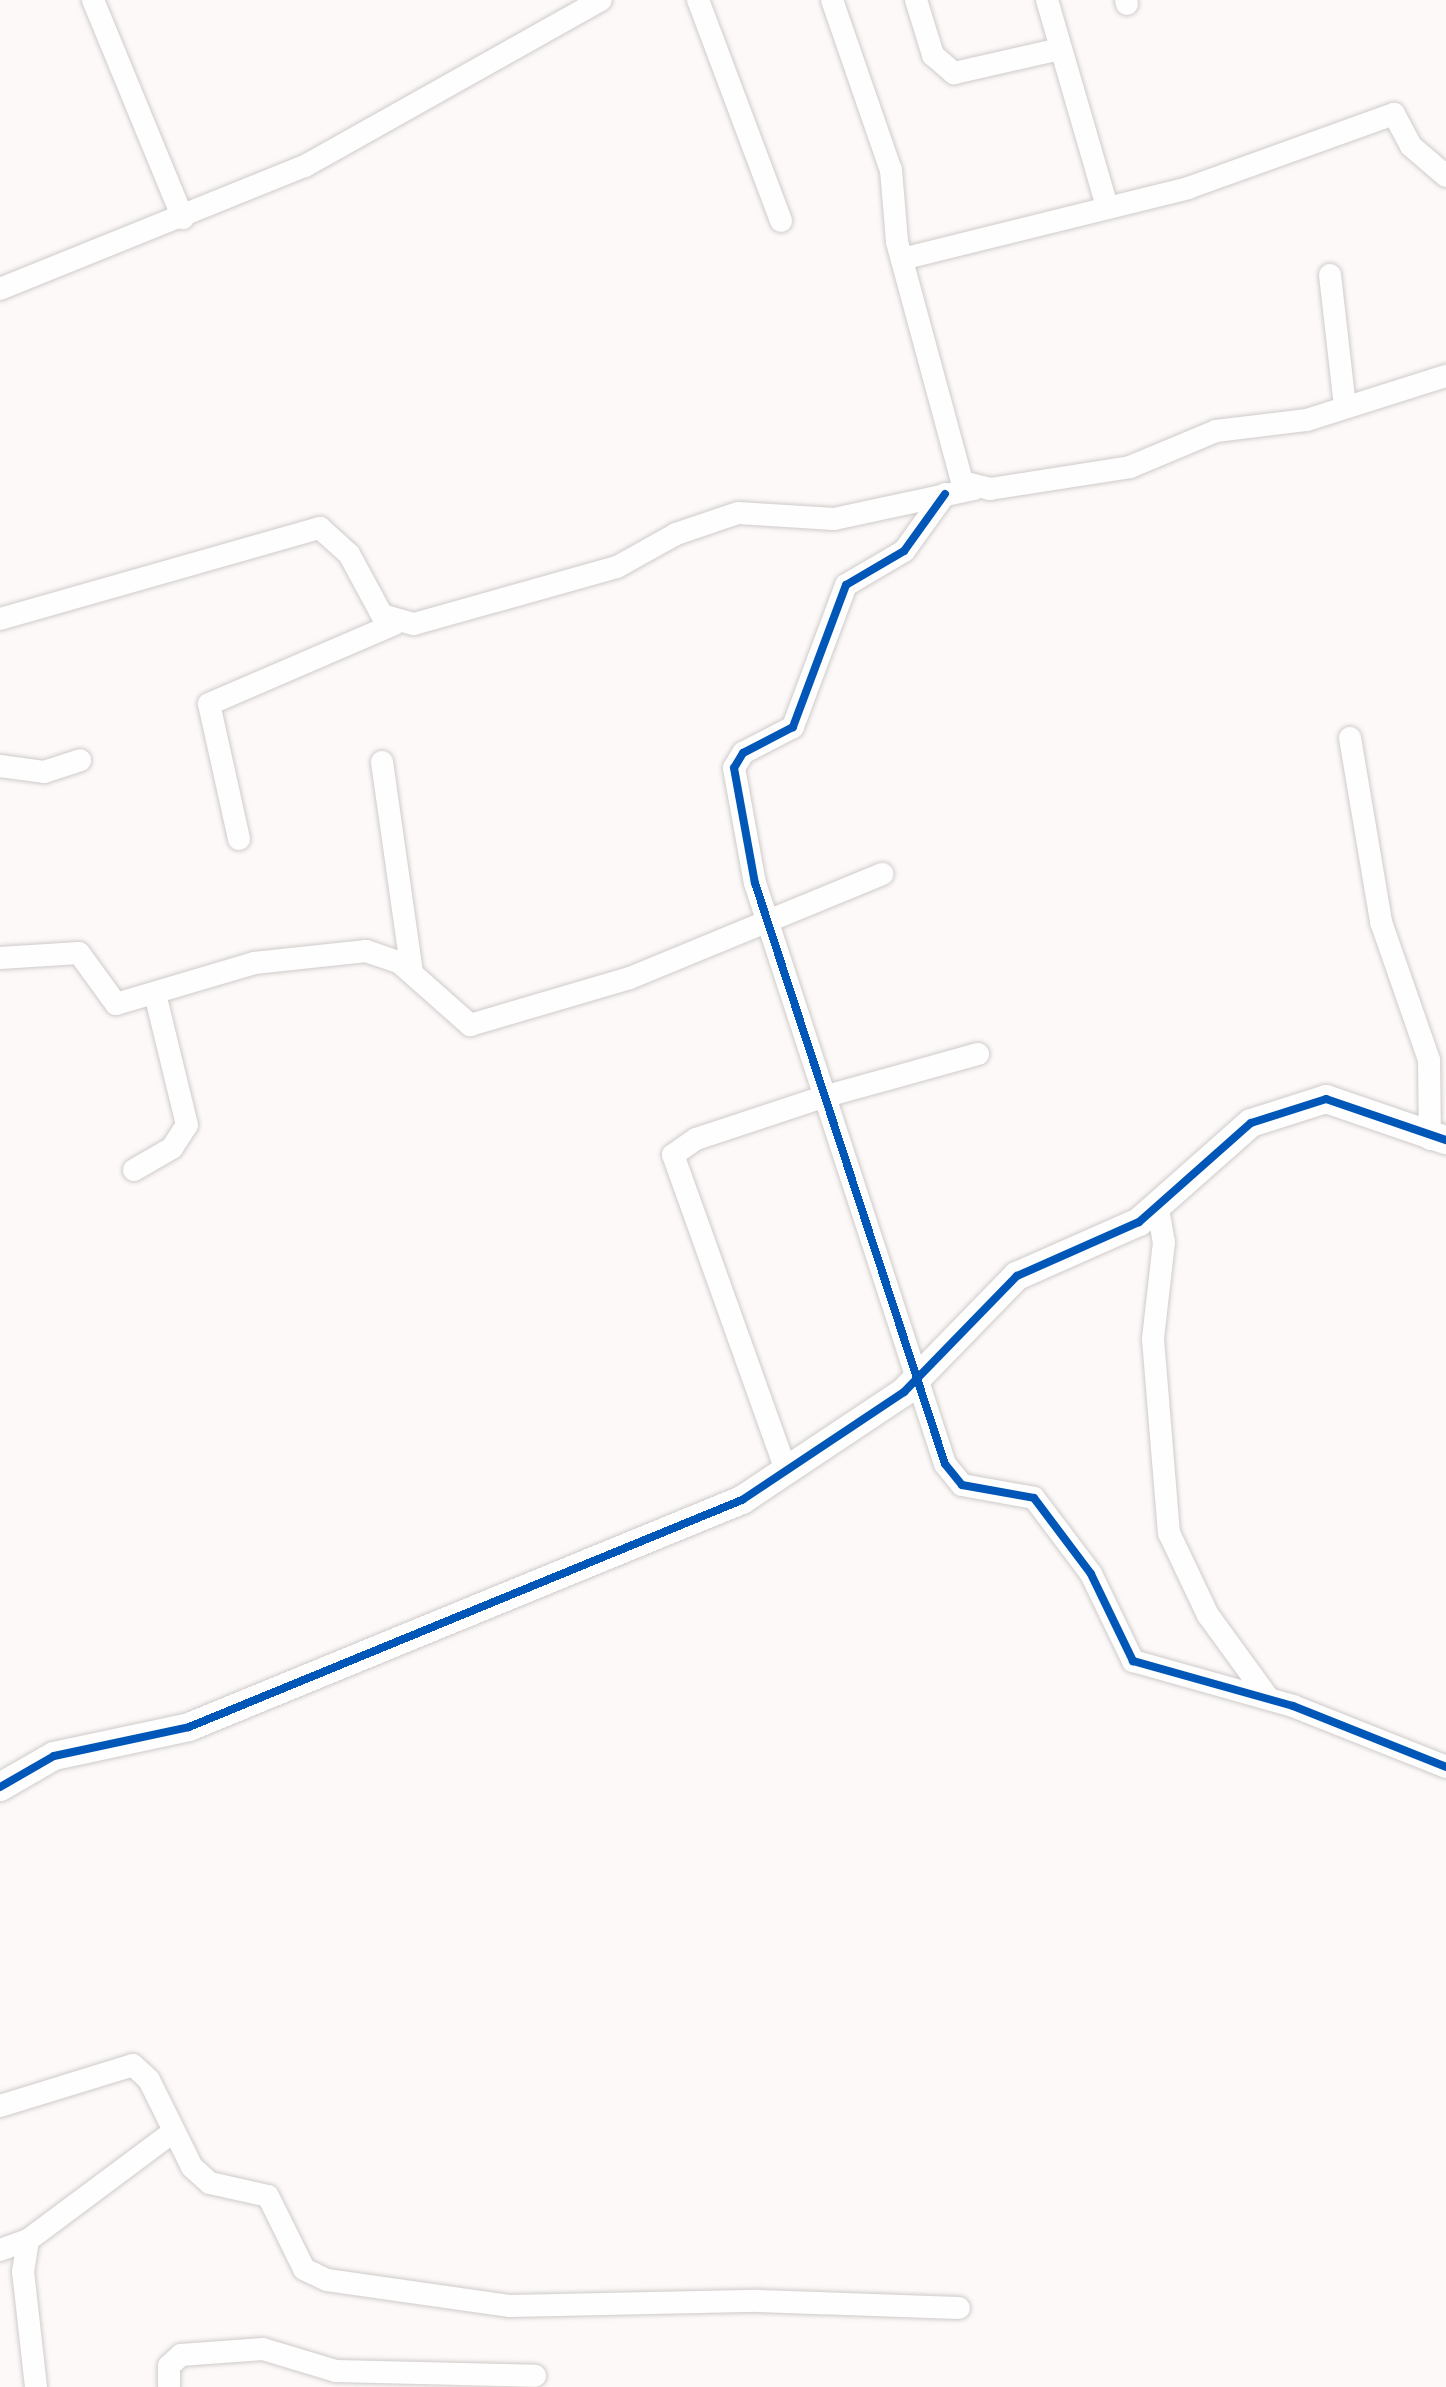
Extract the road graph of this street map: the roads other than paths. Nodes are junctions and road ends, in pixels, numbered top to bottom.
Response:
1 (93, 0) edge
2 (698, 0) edge
3 (832, 0) edge
4 (916, 0) edge
5 (1047, 0) edge
6 (591, 2) edge
7 (1060, 49) junction
8 (1446, 176) edge
9 (1107, 207) junction
10 (183, 218) junction
11 (781, 221) dead end
12 (902, 259) junction
13 (1330, 275) dead end
14 (0, 289) edge
15 (1446, 376) edge
16 (1345, 407) junction
17 (974, 489) junction
18 (945, 494) junction
19 (0, 619) edge
20 (395, 624) junction
21 (1350, 738) dead end
22 (80, 760) dead end
23 (382, 762) dead end
24 (0, 766) edge
25 (239, 839) dead end
26 (882, 874) dead end
27 (767, 922) junction
28 (0, 958) edge
29 (412, 972) junction
30 (155, 994) junction
31 (978, 1054) dead end
32 (823, 1097) junction
33 (1438, 1139) edge
34 (134, 1170) dead end
35 (1158, 1209) junction
36 (919, 1378) junction
37 (787, 1473) junction
38 (1269, 1699) junction
39 (1446, 1767) edge
40 (0, 1787) edge
41 (0, 2106) edge
42 (173, 2132) junction
43 (28, 2240) junction
44 (0, 2250) edge
45 (959, 2308) dead end
46 (535, 2376) dead end
47 (36, 2387) edge
48 (169, 2387) edge

1 - 10 street
2 - 11 street
3 - 12 street
4 - 7 street
5 - 7 street
6 - 10 street
7 - 9 street
8 - 9 street
9 - 12 street
10 - 14 street
12 - 17 street
13 - 16 street
15 - 16 street
16 - 17 street
17 - 18 street
18 - 20 street
18 - 27 street
19 - 20 street
20 - 25 street
21 - 33 street
22 - 24 street
23 - 29 street
26 - 27 street
27 - 29 street
27 - 32 street
28 - 30 street
29 - 30 street
30 - 34 street
31 - 32 street
32 - 36 street
32 - 37 street
33 - 35 street
35 - 36 street
35 - 38 street
36 - 37 street
36 - 38 street
37 - 40 street
38 - 39 street
41 - 42 street
42 - 43 street
42 - 45 street
43 - 44 street
43 - 47 street
46 - 48 street

